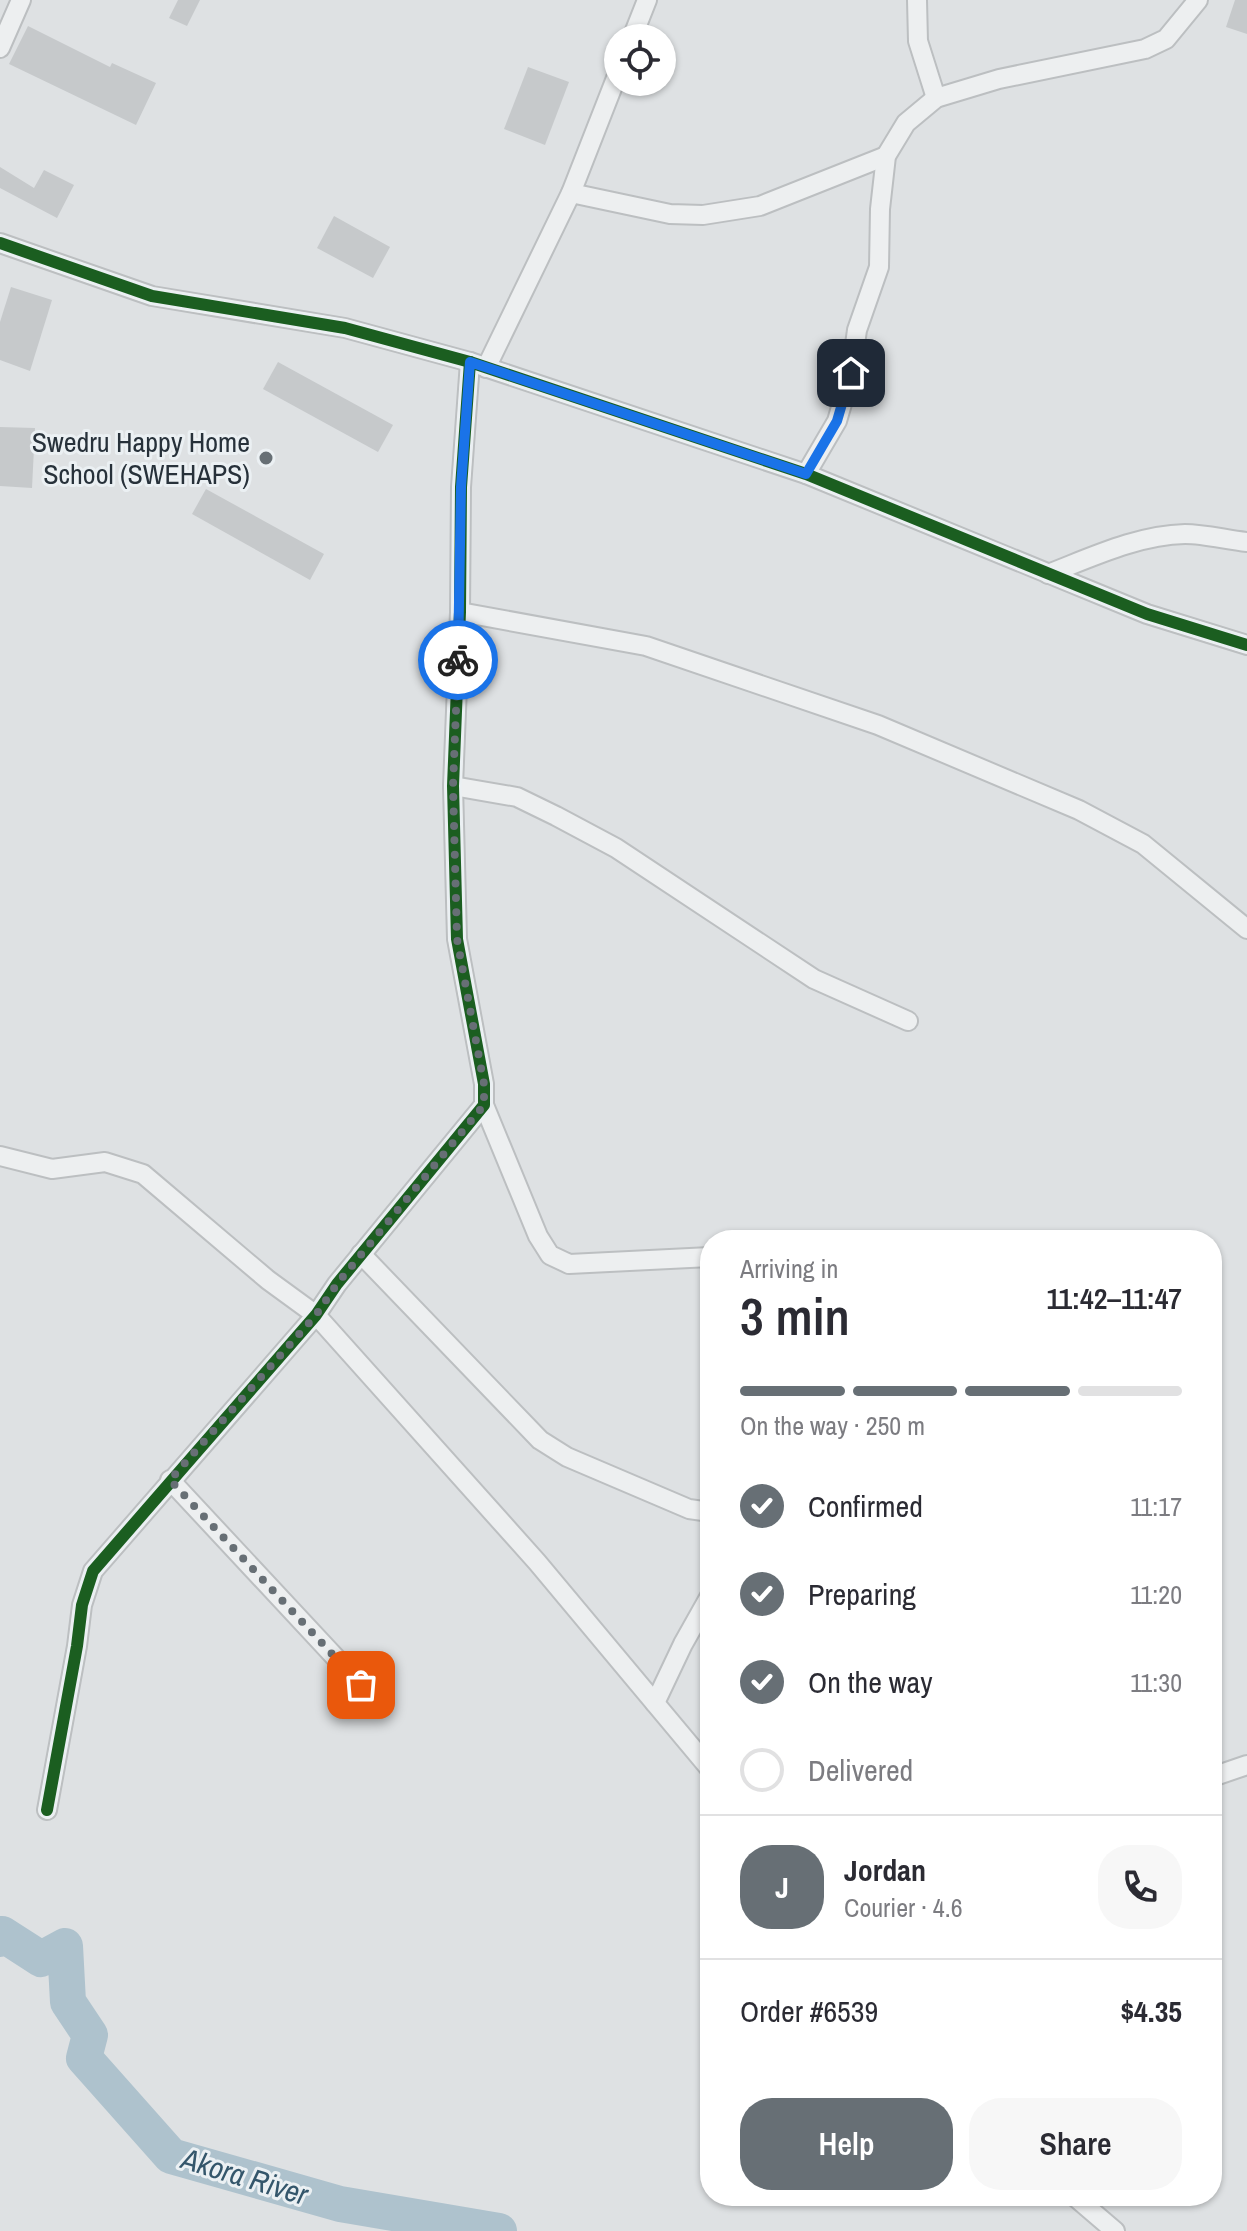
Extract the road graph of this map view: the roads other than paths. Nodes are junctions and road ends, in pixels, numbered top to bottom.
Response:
1 (21, 0) edge
2 (647, 0) edge
3 (917, 0) edge
4 (1198, 0) edge
5 (638, 24) edge
6 (0, 48) edge
7 (609, 96) edge
8 (936, 98) junction
9 (886, 156) junction
10 (571, 193) junction
11 (0, 243) edge
12 (478, 365) junction
13 (806, 474) junction
14 (1247, 542) edge
15 (1048, 574) junction
16 (460, 612) junction
17 (1247, 645) edge
18 (453, 786) junction
19 (1247, 929) edge
20 (908, 1021) dead end
21 (484, 1105) junction
22 (0, 1156) edge
23 (361, 1254) junction
24 (700, 1257) edge
25 (316, 1315) junction
26 (170, 1480) junction
27 (700, 1511) edge
28 (700, 1615) edge
29 (361, 1685) dead end
30 (655, 1703) junction
31 (700, 1757) edge
32 (1247, 1765) edge
33 (1222, 1774) edge
34 (47, 1810) dead end
35 (1086, 2206) edge
36 (1115, 2231) edge

1 - 6 street
2 - 5 street
3 - 8 street
4 - 8 street
7 - 10 street
8 - 9 street
9 - 10 street
9 - 13 street
10 - 12 street
11 - 12 street
12 - 13 street
12 - 16 street
13 - 15 street
14 - 15 street
15 - 17 street
16 - 18 street
16 - 19 street
18 - 20 street
18 - 21 street
21 - 23 street
21 - 24 street
22 - 25 street
23 - 25 street
23 - 27 street
25 - 26 street
25 - 30 street
26 - 29 street
26 - 34 street
28 - 30 street
30 - 31 street
32 - 33 street
35 - 36 street

